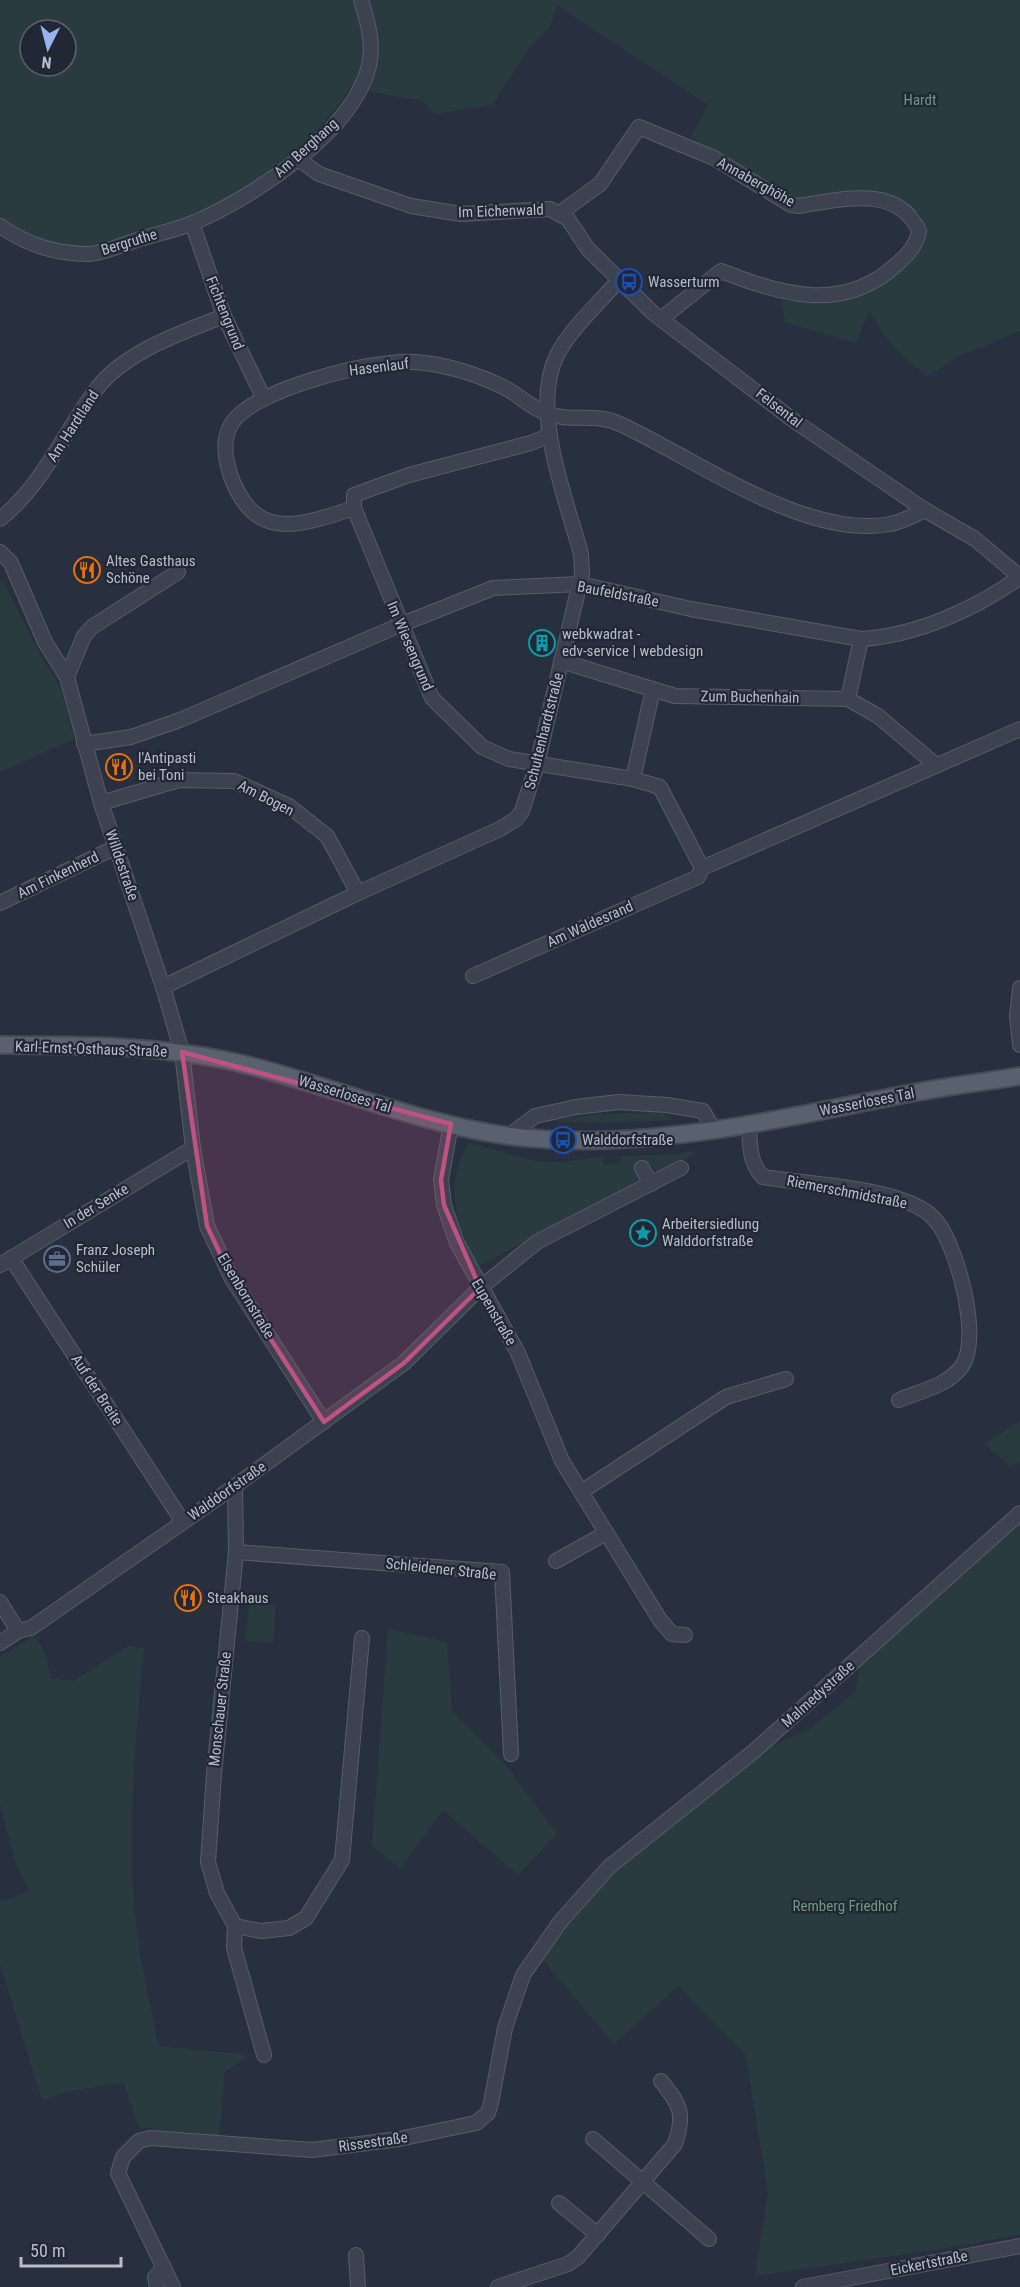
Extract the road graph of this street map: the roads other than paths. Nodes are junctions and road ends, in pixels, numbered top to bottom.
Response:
1 (361, 0) edge
2 (639, 127) joint
3 (298, 159) junction
4 (560, 213) junction
5 (192, 224) junction
6 (0, 226) edge
7 (619, 280) junction
8 (224, 316) junction
9 (661, 320) junction
10 (264, 399) junction
11 (548, 414) junction
12 (550, 435) junction
13 (354, 508) junction
14 (925, 510) junction
15 (0, 519) edge
16 (0, 552) edge
17 (178, 573) dead end
18 (1020, 577) edge
19 (580, 584) junction
20 (400, 625) junction
21 (861, 639) junction
22 (561, 661) junction
23 (67, 677) junction
24 (653, 689) junction
25 (848, 699) junction
26 (1020, 729) edge
27 (84, 744) junction
28 (537, 764) junction
29 (936, 765) junction
30 (633, 779) junction
31 (101, 803) junction
32 (116, 848) junction
33 (702, 868) junction
34 (358, 893) junction
35 (0, 903) edge
36 (473, 976) dead end
37 (163, 987) junction
38 (1020, 988) edge
39 (0, 1045) edge
40 (1020, 1045) edge
41 (182, 1052) junction
42 (1020, 1076) edge
43 (451, 1124) junction
44 (749, 1125) junction
45 (714, 1130) junction
46 (509, 1136) junction
47 (193, 1148) junction
48 (681, 1167) dead end
49 (642, 1168) dead end
50 (651, 1184) junction
51 (5, 1262) edge
52 (480, 1288) junction
53 (786, 1379) dead end
54 (899, 1400) dead end
55 (324, 1422) junction
56 (235, 1486) junction
57 (581, 1492) junction
58 (1020, 1513) edge
59 (183, 1522) junction
60 (606, 1533) junction
61 (236, 1552) junction
62 (556, 1561) dead end
63 (0, 1602) edge
64 (18, 1631) junction
65 (685, 1635) dead end
66 (362, 1638) dead end
67 (0, 1642) edge
68 (511, 1754) dead end
69 (609, 1867) joint
70 (235, 1926) junction
71 (264, 2055) dead end
72 (661, 2081) dead end
73 (593, 2139) dead end
74 (643, 2182) junction
75 (559, 2203) dead end
76 (598, 2235) junction
77 (709, 2239) dead end
78 (1020, 2246) edge
79 (356, 2255) dead end
80 (164, 2266) junction
81 (157, 2287) edge
82 (173, 2287) edge
83 (358, 2287) edge
84 (498, 2287) edge
85 (803, 2287) edge

1 - 3 street, Am Berghang
2 - 4 street, Im Eichenwald
2 - 9 street, Annaberghöhe
3 - 4 street, Im Eichenwald
3 - 5 street, Am Berghang
4 - 7 street, Felsental
5 - 6 street, Bergruthe
5 - 8 street, Fichtengrund
7 - 9 street, Felsental
7 - 11 street, Schultenhardtstraße
8 - 10 street, Fichtengrund
8 - 15 street, Am Hardtland
9 - 14 street, Felsental
10 - 11 street, Hasenlauf
10 - 13 street, Hasenlauf
11 - 12 street, Schultenhardtstraße
11 - 14 street, Hasenlauf
12 - 13 street
12 - 19 street, Schultenhardtstraße
13 - 20 street, Im Wiesengrund
14 - 18 street, Felsental
16 - 23 street, Willdestraße
17 - 23 street
18 - 21 street, Baufeldstraße
19 - 20 street, Baufeldstraße
19 - 21 street, Baufeldstraße
19 - 22 street, Schultenhardtstraße
20 - 27 street, Baufeldstraße
20 - 28 street, Im Wiesengrund
21 - 25 street
22 - 24 street, Zum Buchenhain
22 - 28 street, Schultenhardtstraße
23 - 27 street, Willdestraße
24 - 25 street, Zum Buchenhain
24 - 30 street
25 - 29 street
26 - 29 street, Am Waldesrand
27 - 31 street, Willdestraße
28 - 30 street
28 - 34 street, Schultenhardtstraße
29 - 33 street, Am Waldesrand
30 - 33 street
31 - 32 street, Willdestraße
31 - 34 street, Am Bogen
32 - 35 street, Am Finkenherd
32 - 37 street, Willdestraße
33 - 36 street, Am Waldesrand
34 - 37 street, Schultenhardtstraße
37 - 41 street, Willdestraße
38 - 40 street
39 - 41 main road, Karl-Ernst-Osthaus-Straße
41 - 43 main road, Wasserloses Tal
41 - 47 street, Elsenbornstraße
42 - 44 main road, Wasserloses Tal
43 - 46 main road, Wasserloses Tal
43 - 52 street, Eupenstraße
44 - 45 main road, Wasserloses Tal
44 - 54 street, Riemerschmidstraße
45 - 46 main road, Wasserloses Tal
45 - 46 street
47 - 51 street, In der Senke
47 - 55 street, Elsenbornstraße
48 - 50 street, Walddorfstraße
49 - 50 street
50 - 52 street, Walddorfstraße
51 - 59 street, Auf der Breite
52 - 55 street, Walddorfstraße
52 - 57 street, Eupenstraße
53 - 57 street
55 - 56 street, Walddorfstraße
56 - 59 street, Walddorfstraße
56 - 61 street, Monschauer Straße
57 - 60 street, Eupenstraße
58 - 69 street, Malmedystraße
59 - 64 street, Walddorfstraße
60 - 62 street
60 - 65 street, Eupenstraße
61 - 68 street, Schleidener Straße
61 - 70 street, Monschauer Straße
63 - 64 street
64 - 67 street, Walddorfstraße
66 - 70 street
69 - 80 street, Rissestraße
70 - 71 street, Monschauer Straße
72 - 74 street
73 - 74 street
74 - 76 street
74 - 77 street
75 - 76 street
76 - 84 street
78 - 85 street, Eickertstraße
79 - 83 street
80 - 81 street
80 - 82 street, Rissestraße

